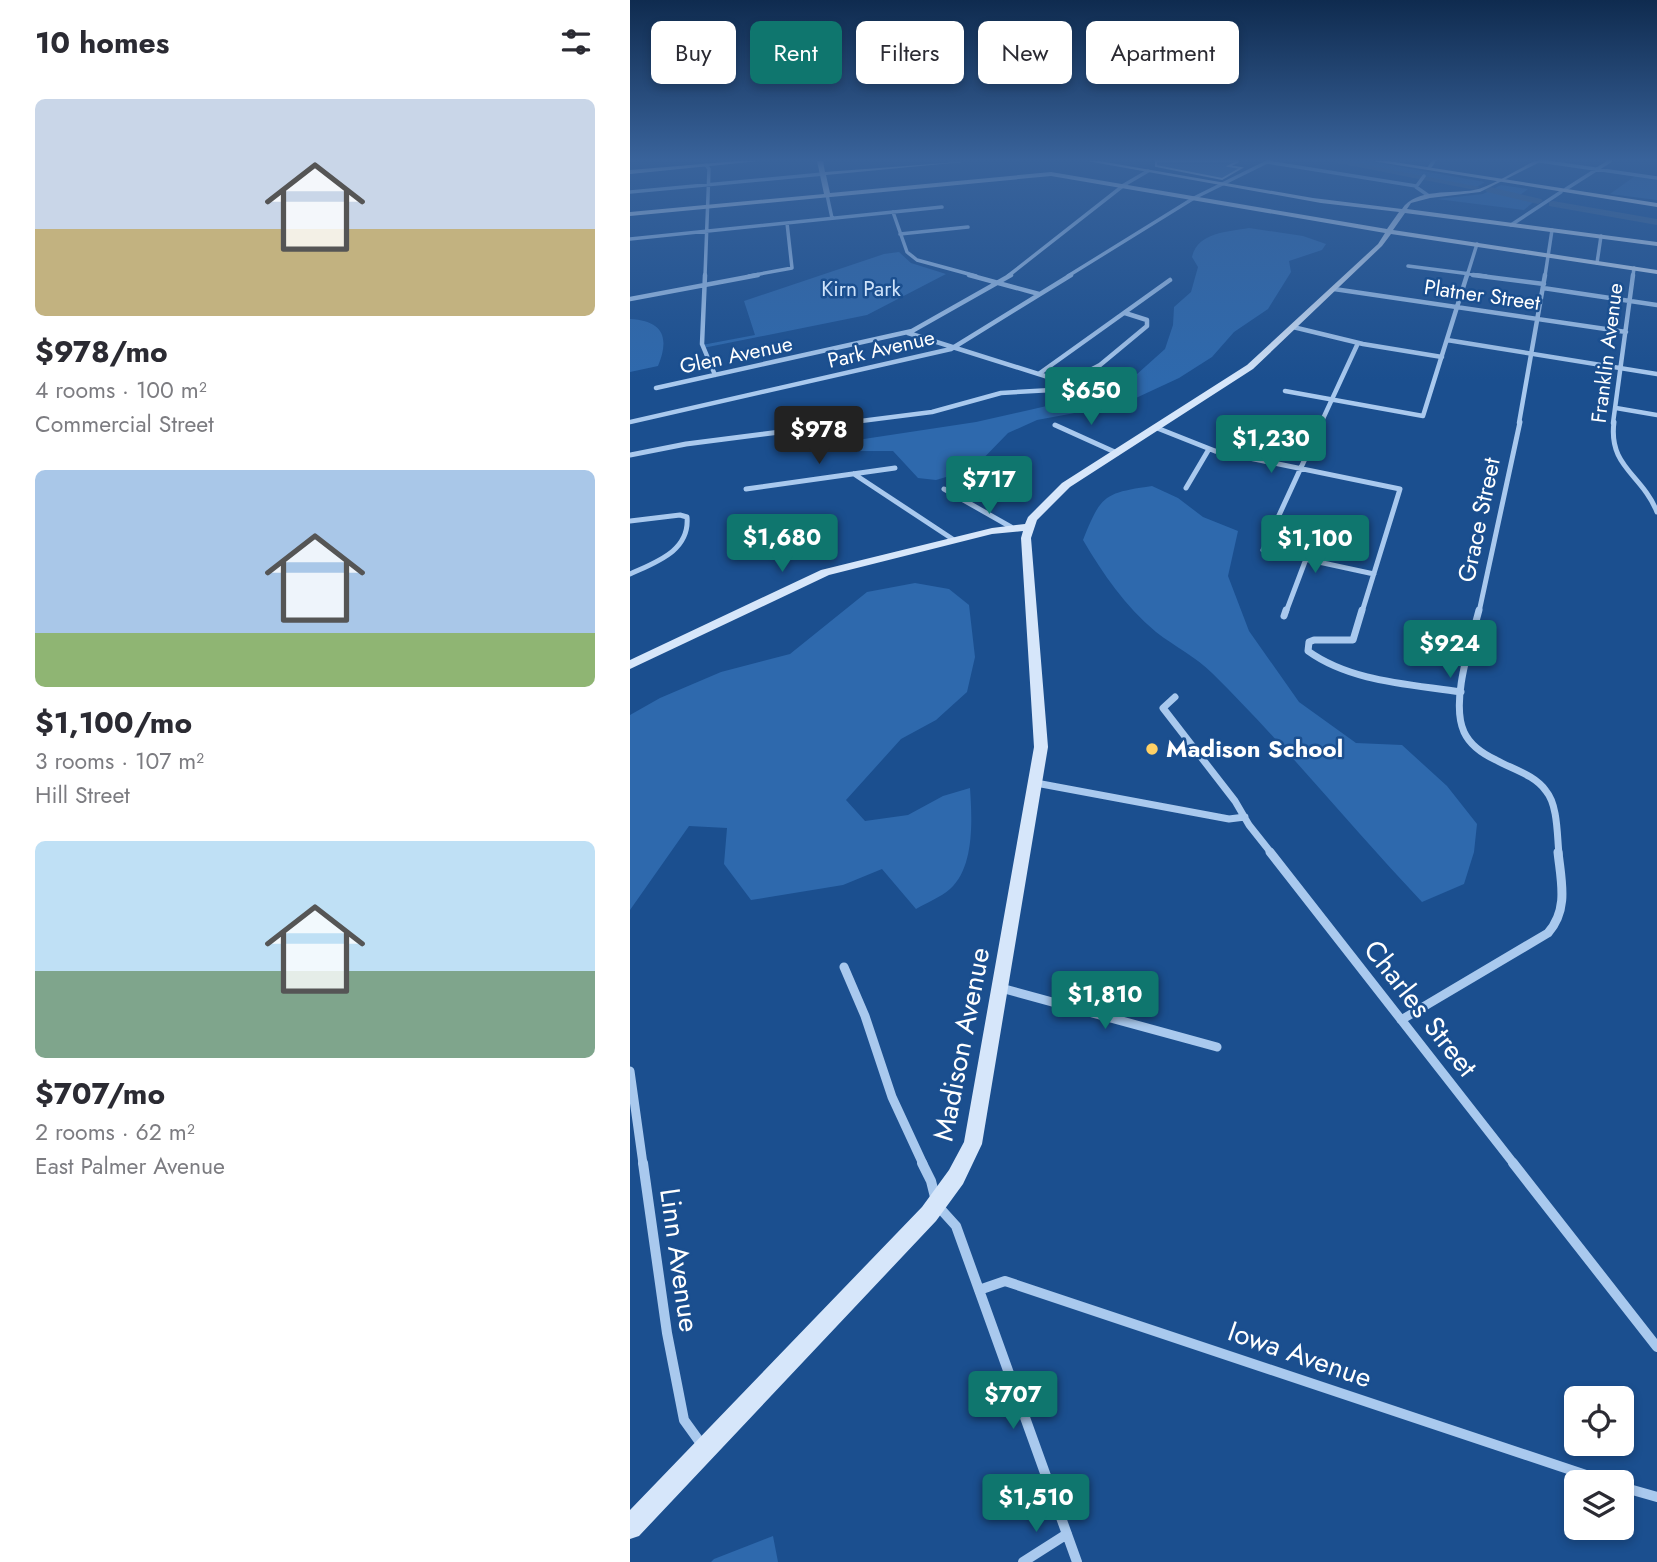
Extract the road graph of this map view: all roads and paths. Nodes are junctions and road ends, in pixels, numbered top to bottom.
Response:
1 (679, 234) edge
2 (706, 234) edge
3 (788, 234) edge
4 (900, 234) edge
5 (1064, 234) edge
6 (1136, 234) edge
7 (1389, 234) edge
8 (1404, 234) edge
9 (1552, 234) edge
10 (1584, 234) edge
11 (1601, 236) junction
12 (630, 239) edge
13 (1477, 244) junction
14 (1657, 244) edge
15 (1549, 255) junction
16 (1597, 263) junction
17 (1408, 266) dead end
18 (1634, 268) junction
19 (1657, 272) edge
20 (1468, 274) junction
21 (1170, 280) dead end
22 (996, 283) junction
23 (705, 285) junction
24 (1544, 286) junction
25 (1334, 289) junction
26 (1039, 294) junction
27 (630, 299) edge
28 (1630, 301) junction
29 (1657, 305) edge
30 (1457, 307) junction
31 (1125, 313) junction
32 (1538, 319) junction
33 (1293, 327) junction
34 (1626, 332) junction
35 (907, 333) junction
36 (1447, 340) junction
37 (1358, 343) junction
38 (954, 347) junction
39 (1533, 354) junction
40 (1442, 357) junction
41 (1621, 368) junction
42 (1040, 373) junction
43 (1657, 374) edge
44 (715, 375) junction
45 (1066, 383) junction
46 (656, 388) dead end
47 (1285, 391) dead end
48 (1332, 399) junction
49 (1616, 408) junction
50 (1657, 415) edge
51 (630, 422) edge
52 (1055, 425) dead end
53 (1157, 428) junction
54 (1209, 449) junction
55 (1117, 453) junction
56 (630, 455) edge
57 (895, 468) dead end
58 (1300, 468) junction
59 (999, 469) dead end
60 (854, 474) junction
61 (1186, 488) dead end
62 (746, 489) dead end
63 (944, 489) dead end
64 (961, 497) junction
65 (1657, 512) edge
66 (630, 521) edge
67 (1022, 530) junction
68 (954, 540) junction
69 (1306, 559) junction
70 (630, 574) edge
71 (1374, 574) junction
72 (1284, 616) dead end
73 (630, 665) edge
74 (1461, 692) junction
75 (1175, 697) dead end
76 (1035, 783) junction
77 (1245, 817) junction
78 (844, 967) dead end
79 (1001, 988) junction
80 (1401, 1020) junction
81 (1217, 1046) dead end
82 (630, 1071) edge
83 (937, 1205) junction
84 (979, 1290) junction
85 (1657, 1347) edge
86 (705, 1448) junction
87 (1570, 1470) edge
88 (1634, 1491) edge
89 (1657, 1497) edge
90 (630, 1527) edge
91 (1067, 1534) junction
92 (1023, 1562) edge
93 (1077, 1562) edge

1 - 12 street
2 - 23 street
3 - 23 street
4 - 22 street
5 - 22 street, Glen Avenue
6 - 26 street, Park Avenue
7 - 25 main road
8 - 13 main road
9 - 15 street, Grace Street
10 - 11 main road
11 - 14 main road
11 - 16 street
13 - 15 main road
13 - 20 street
15 - 16 main road
15 - 24 street, Grace Street
16 - 18 main road
17 - 20 street
18 - 19 main road
18 - 28 street, Franklin Avenue
20 - 24 street
20 - 30 street
21 - 31 street
22 - 26 street
22 - 35 street, Glen Avenue
23 - 27 street
23 - 44 street
24 - 28 street
24 - 32 street, Grace Street
25 - 30 street, Platner Street
25 - 33 main road
26 - 38 street, Park Avenue
28 - 29 street
28 - 34 street, Franklin Avenue
30 - 32 street, Platner Street
30 - 36 street
31 - 42 street
31 - 45 street
32 - 34 street, Platner Street
32 - 39 street, Grace Street
33 - 37 street
33 - 53 main road
34 - 41 street, Franklin Avenue
35 - 38 street
35 - 44 street, Glen Avenue
36 - 39 street
36 - 40 street
37 - 40 street
37 - 48 street
38 - 42 street
38 - 51 street, Park Avenue
39 - 41 street
39 - 74 street, Grace Street
40 - 48 street
41 - 43 street
41 - 49 street, Franklin Avenue
42 - 45 street
44 - 46 street, Glen Avenue
45 - 56 street
47 - 48 street
48 - 58 street
49 - 50 street
49 - 65 street, Franklin Avenue
52 - 55 street
53 - 54 street
53 - 55 main road
54 - 58 street
54 - 61 street
55 - 67 main road
57 - 60 street
58 - 69 street
58 - 71 street
59 - 64 street
60 - 62 street
60 - 68 street
63 - 64 street
64 - 67 street
66 - 70 street
67 - 68 main road
67 - 76 main road, Madison Avenue
68 - 73 main road
69 - 71 street
69 - 72 street
71 - 74 street
74 - 80 street, Grace Street
75 - 77 street, Charles Street
76 - 77 street
76 - 79 main road, Madison Avenue
77 - 80 street, Charles Street
78 - 83 street
79 - 81 street
79 - 83 main road, Madison Avenue
80 - 85 street, Charles Street
82 - 86 street, Linn Avenue
83 - 84 street
83 - 86 main road, Madison Avenue
84 - 87 street, Iowa Avenue
84 - 91 street
86 - 90 main road, Madison Avenue
88 - 89 street
91 - 92 street
91 - 93 street

